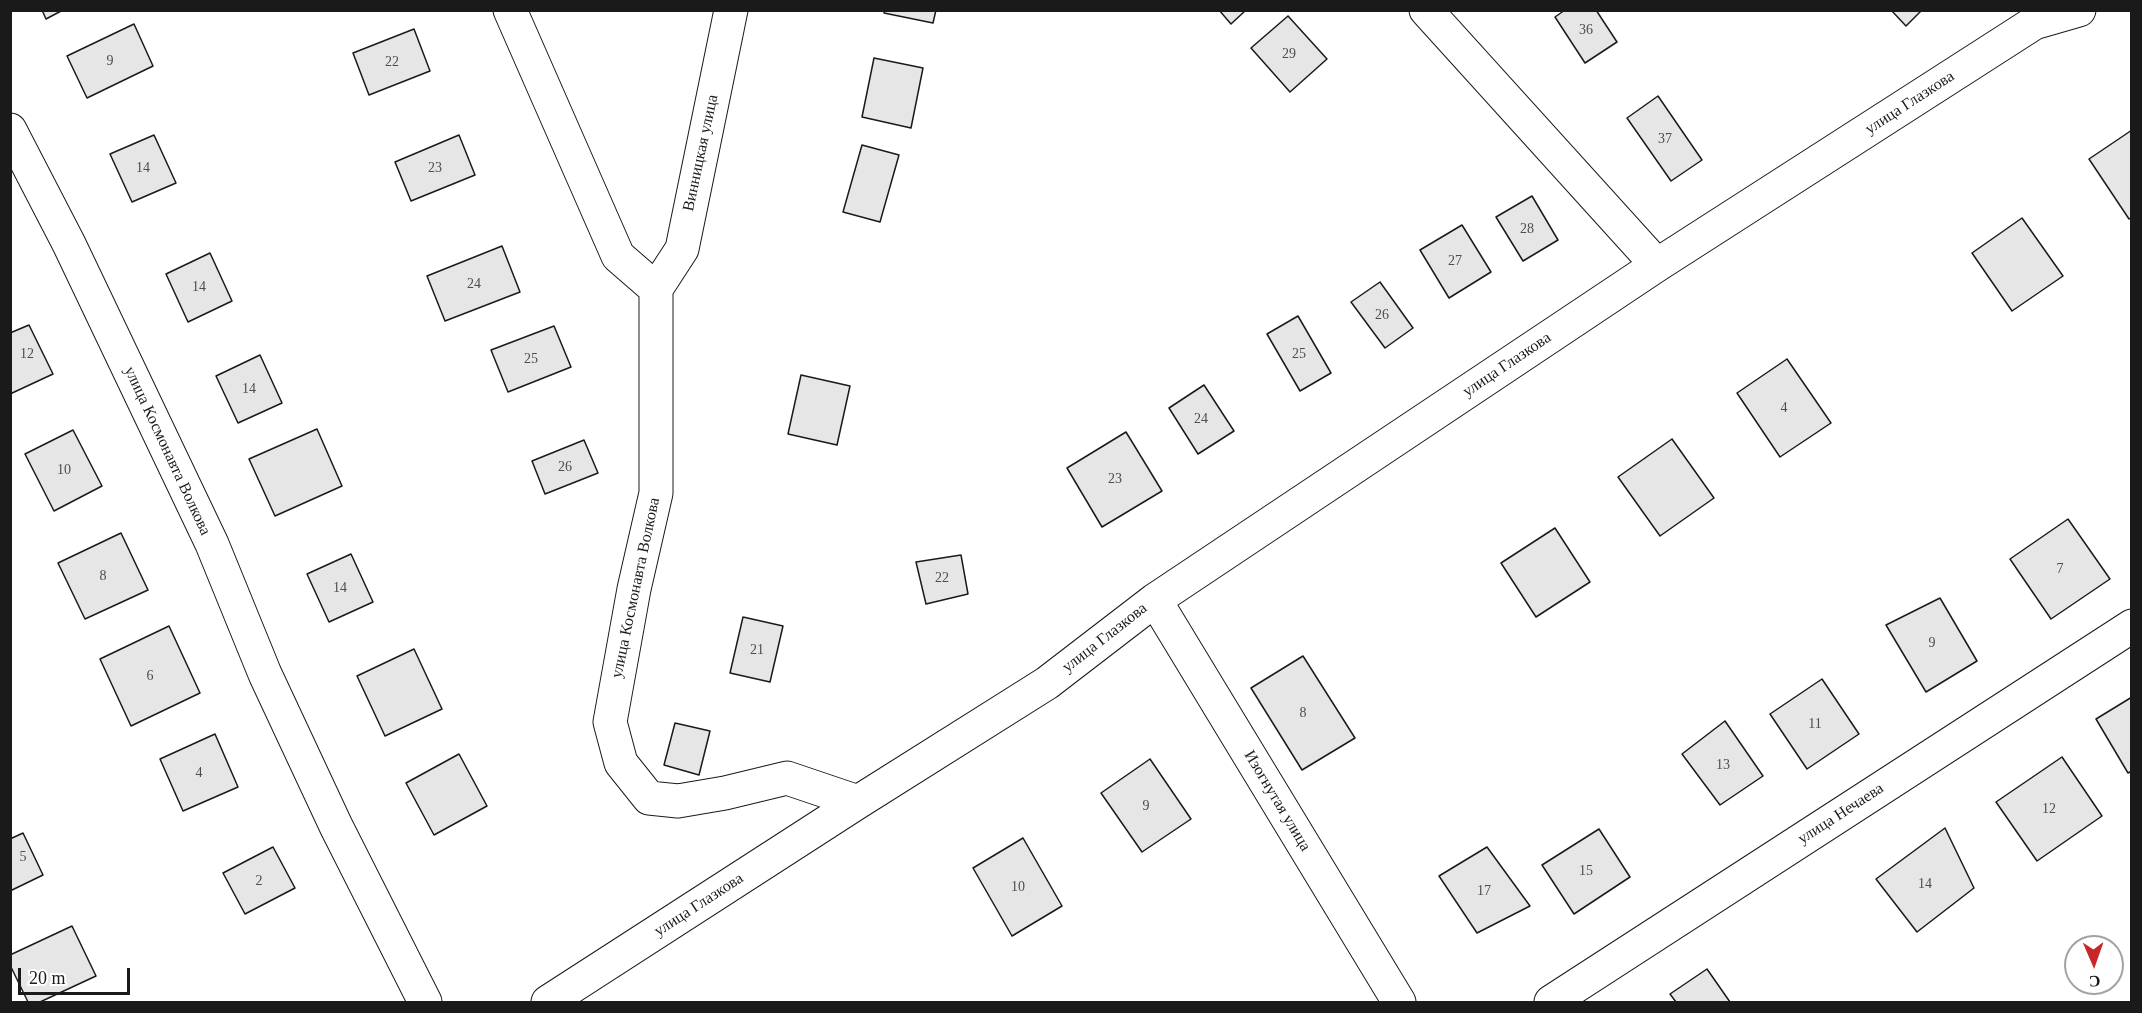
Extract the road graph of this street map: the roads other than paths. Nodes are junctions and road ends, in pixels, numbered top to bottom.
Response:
1 (510, 10) edge
2 (731, 10) edge
3 (1426, 10) edge
4 (2079, 10) edge
5 (10, 130) edge
6 (1657, 265) junction
7 (656, 289) junction
8 (1155, 600) junction
9 (2132, 626) edge
10 (858, 802) junction
11 (425, 1002) edge
12 (549, 1002) edge
13 (1399, 1002) edge
14 (1551, 1002) edge

1 - 7 street
2 - 7 street, Винницкая улица
3 - 6 street
4 - 6 street, улица Глазкова
5 - 11 street, улица Космонавта Волкова
6 - 8 street, улица Глазкова
7 - 10 street, улица Космонавта Волкова
8 - 10 street, улица Глазкова
8 - 13 street, Изогнутая улица
9 - 14 street, улица Нечаева
10 - 12 street, улица Глазкова

